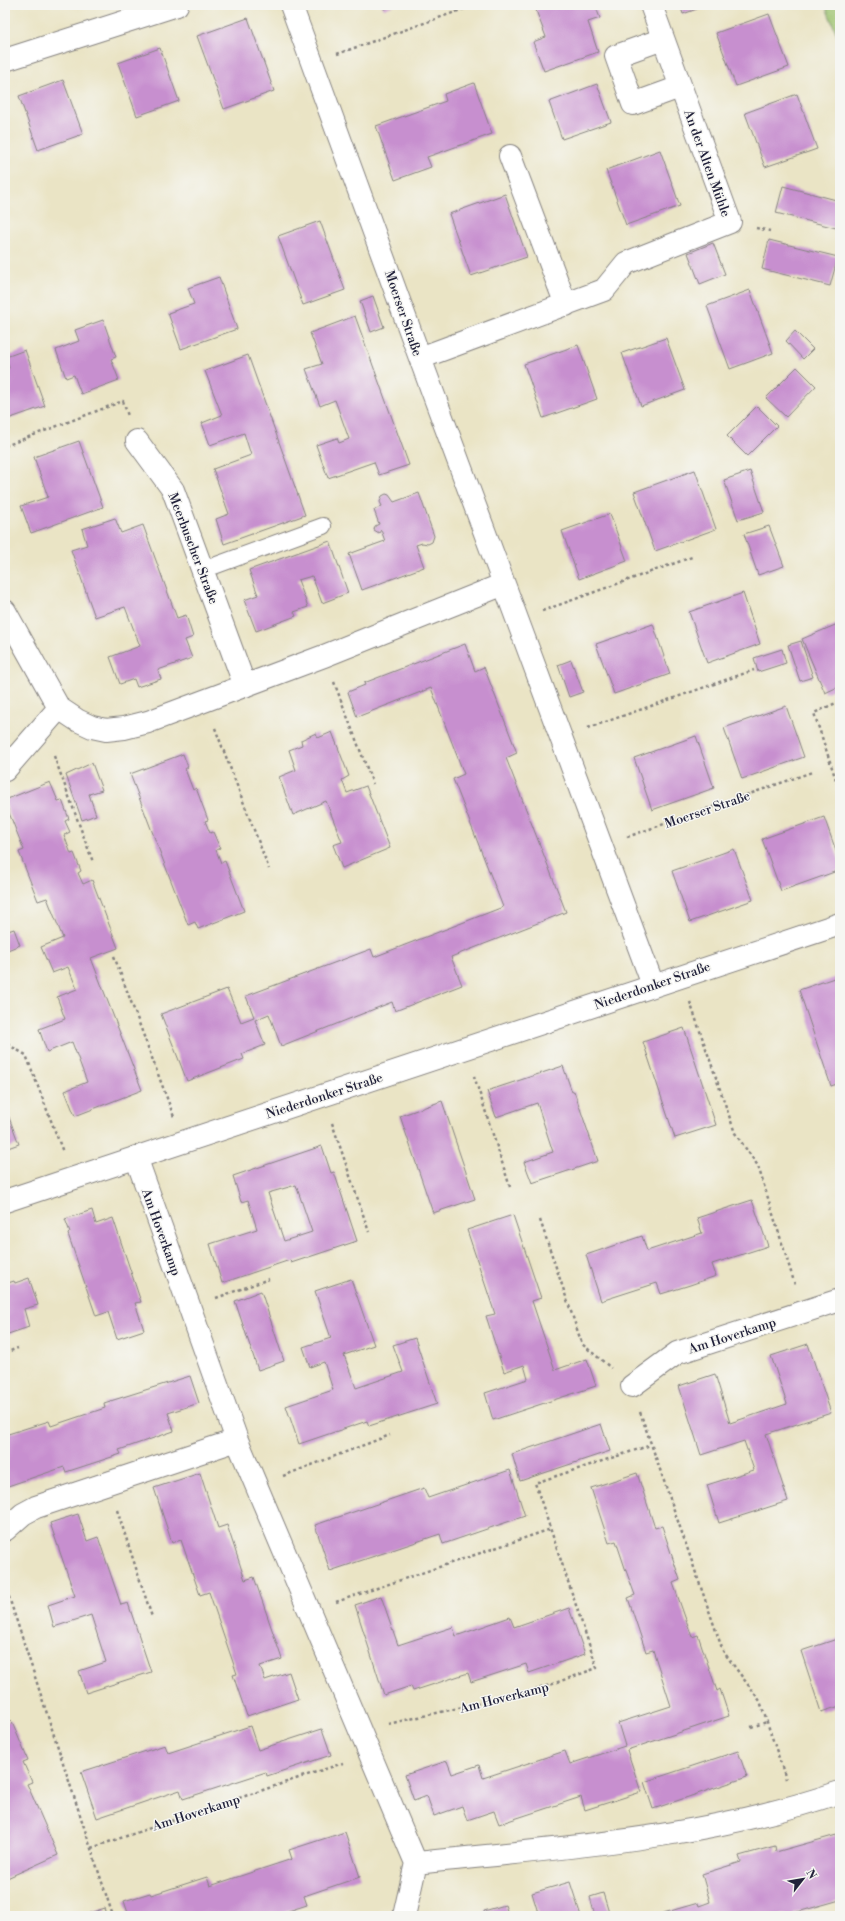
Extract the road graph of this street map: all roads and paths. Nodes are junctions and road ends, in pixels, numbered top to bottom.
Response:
1 (177, 5) edge
2 (291, 5) edge
3 (475, 5) edge
4 (652, 5) edge
5 (663, 39) junction
6 (5, 60) edge
7 (312, 63) junction
8 (680, 87) junction
9 (510, 156) dead end
10 (566, 305) junction
11 (420, 358) junction
12 (137, 442) joint
13 (5, 446) edge
14 (323, 526) dead end
15 (692, 557) dead end
16 (203, 570) junction
17 (504, 584) junction
18 (5, 611) edge
19 (518, 620) junction
20 (324, 656) junction
21 (754, 670) dead end
22 (245, 686) junction
23 (204, 701) junction
24 (840, 701) edge
25 (59, 708) junction
26 (44, 727) junction
27 (561, 738) junction
28 (5, 770) edge
29 (812, 772) dead end
30 (373, 784) dead end
31 (840, 792) edge
32 (602, 846) junction
33 (93, 862) dead end
34 (269, 869) dead end
35 (840, 924) edge
36 (114, 956) dead end
37 (681, 975) junction
38 (653, 984) junction
39 (5, 1039) edge
40 (464, 1049) junction
41 (322, 1096) junction
42 (184, 1142) junction
43 (136, 1157) junction
44 (73, 1178) junction
45 (510, 1187) dead end
46 (5, 1200) edge
47 (540, 1220) dead end
48 (369, 1232) dead end
49 (269, 1280) dead end
50 (840, 1300) edge
51 (189, 1308) junction
52 (804, 1312) junction
53 (18, 1348) dead end
54 (5, 1353) edge
55 (632, 1386) junction
56 (390, 1435) dead end
57 (237, 1440) junction
58 (651, 1445) junction
59 (108, 1483) junction
60 (256, 1486) junction
61 (551, 1529) junction
62 (5, 1530) edge
63 (5, 1585) edge
64 (309, 1611) junction
65 (152, 1617) dead end
66 (767, 1722) junction
67 (751, 1727) dead end
68 (360, 1730) junction
69 (370, 1754) junction
70 (840, 1792) edge
71 (795, 1806) junction
72 (90, 1848) junction
73 (416, 1863) junction
74 (113, 1916) edge
75 (404, 1916) edge

1 - 6 street
2 - 7 street, Moerser Straße
3 - 7 path
4 - 5 street, An der Alten Mühle
5 - 8 street, An der Alten Mühle
5 - 8 street
7 - 11 street, Moerser Straße
8 - 10 street, An der Alten Mühle
9 - 10 street
10 - 11 street, An der Alten Mühle
11 - 17 street, Moerser Straße
12 - 13 path
12 - 16 street, Meerbuscher Straße
14 - 16 lane
15 - 19 path
16 - 22 street, Meerbuscher Straße
17 - 19 street, Moerser Straße
17 - 20 street
18 - 25 street
19 - 27 street, Moerser Straße
20 - 22 street
20 - 30 path
21 - 27 path
22 - 23 street
23 - 25 street
23 - 34 path
24 - 31 path
25 - 26 street
26 - 28 street
26 - 33 path
27 - 32 street, Moerser Straße
29 - 32 path, Moerser Straße
32 - 38 street, Moerser Straße
35 - 37 street, Niederdonker Straße
36 - 42 path
37 - 38 street, Niederdonker Straße
37 - 52 path
38 - 40 street, Niederdonker Straße
39 - 44 path
40 - 41 street, Niederdonker Straße
40 - 45 path
41 - 42 street, Niederdonker Straße
41 - 48 path
42 - 43 street, Niederdonker Straße
43 - 44 street, Niederdonker Straße
43 - 51 street, Am Hoverkamp
44 - 46 street, Niederdonker Straße
47 - 55 path
49 - 51 path
50 - 52 street, Am Hoverkamp
51 - 57 street, Am Hoverkamp
52 - 55 street, Am Hoverkamp
53 - 54 path
55 - 58 path
56 - 60 path
57 - 59 street
57 - 60 street, Am Hoverkamp
58 - 61 path, Am Hoverkamp
58 - 66 path
59 - 62 street
59 - 65 path
60 - 64 street, Am Hoverkamp
61 - 64 path
61 - 68 path, Am Hoverkamp
63 - 72 path
64 - 68 street, Am Hoverkamp
66 - 67 path
66 - 71 path
68 - 69 street, Am Hoverkamp
69 - 72 path, Am Hoverkamp
69 - 73 street, Am Hoverkamp
70 - 71 street
71 - 73 street
72 - 74 path
73 - 75 street

